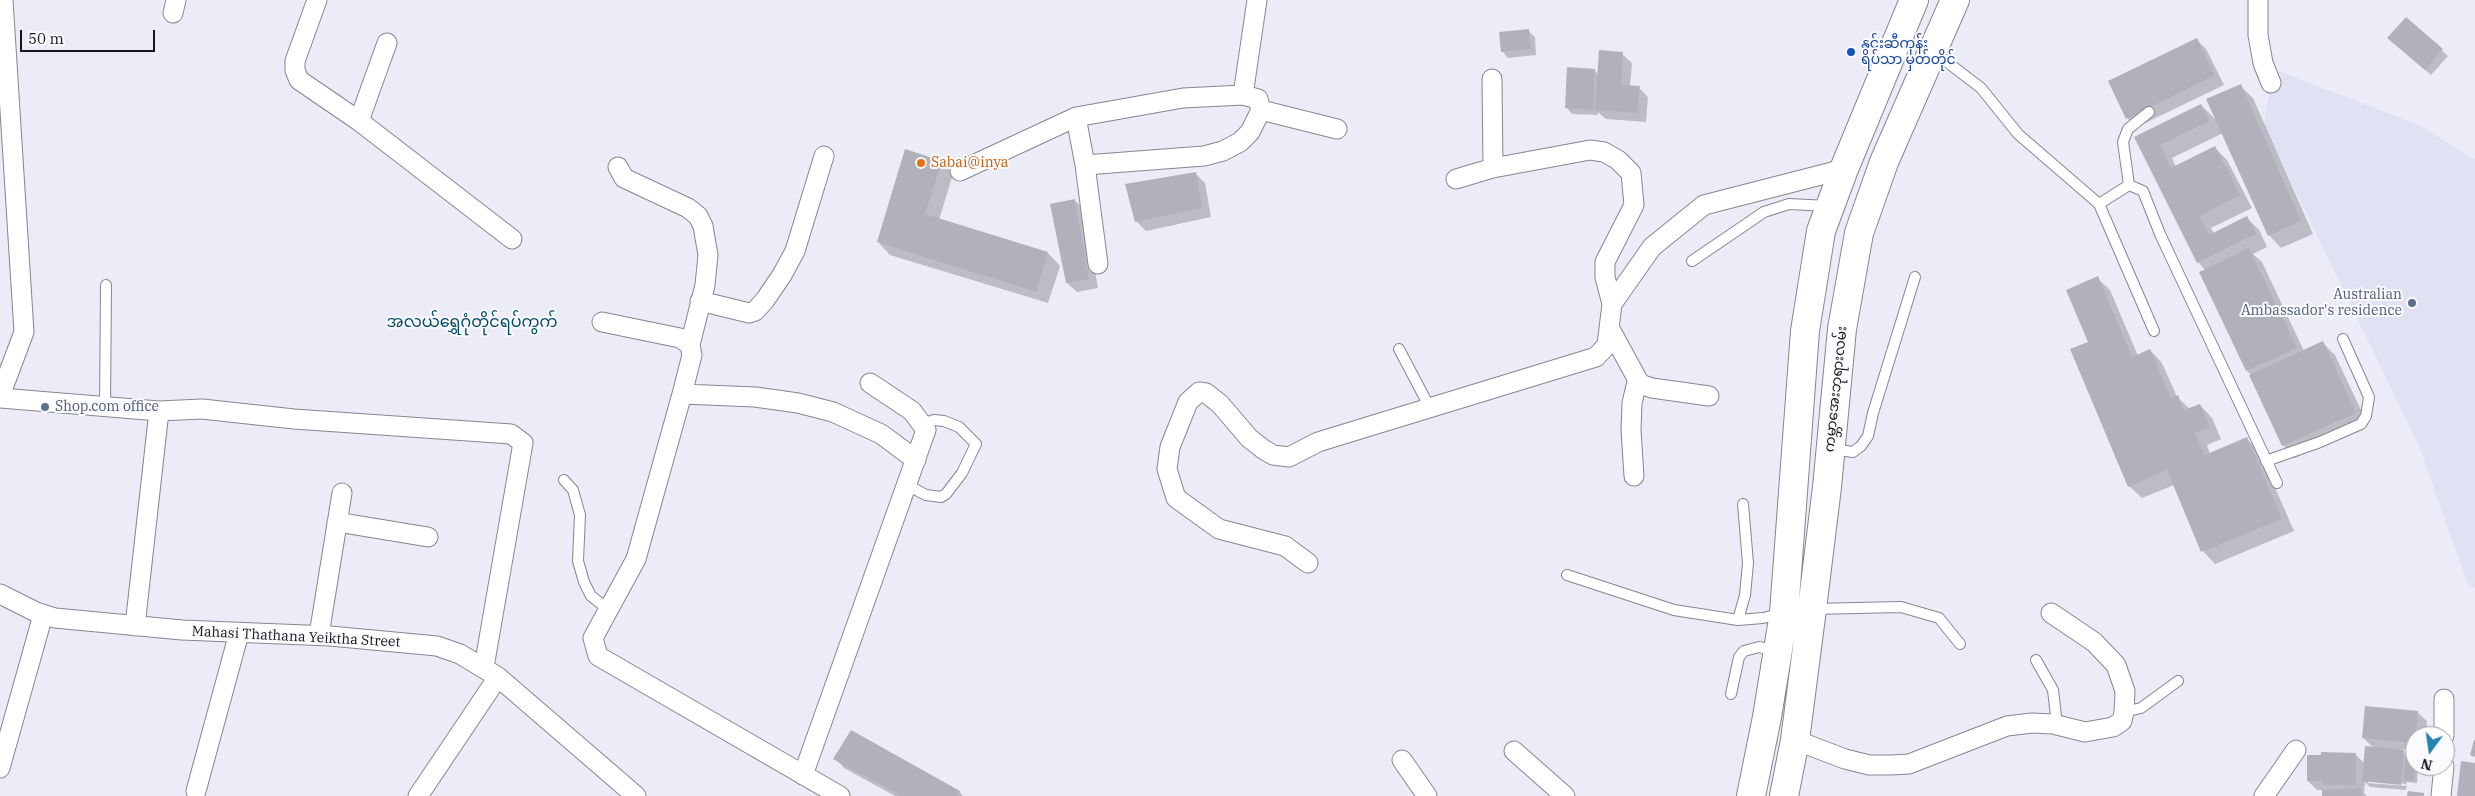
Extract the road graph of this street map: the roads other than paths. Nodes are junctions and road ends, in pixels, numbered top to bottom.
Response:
1 (3, 0) edge
2 (317, 0) edge
3 (1257, 0) edge
4 (1914, 0) edge
5 (1923, 0) edge
6 (1955, 0) edge
7 (2258, 0) edge
8 (1944, 26) junction
9 (387, 43) dead end
10 (1934, 52) junction
11 (1492, 79) dead end
12 (2271, 83) dead end
13 (1244, 95) junction
14 (1261, 110) junction
15 (2149, 112) dead end
16 (1076, 117) junction
17 (359, 121) junction
18 (1337, 129) dead end
19 (824, 156) dead end
20 (1085, 165) junction
21 (618, 167) dead end
22 (1493, 168) junction
23 (1844, 169) junction
24 (960, 171) dead end
25 (1456, 179) dead end
26 (2129, 185) junction
27 (2099, 204) junction
28 (1829, 206) junction
29 (512, 239) dead end
30 (1692, 261) dead end
31 (1098, 264) dead end
32 (1915, 277) dead end
33 (106, 285) dead end
34 (700, 301) junction
35 (1809, 301) junction
36 (1612, 304) junction
37 (602, 322) dead end
38 (1610, 329) junction
39 (1842, 329) junction
40 (2154, 331) dead end
41 (2343, 338) dead end
42 (690, 346) junction
43 (1399, 349) dead end
44 (1637, 382) junction
45 (870, 383) dead end
46 (682, 394) junction
47 (1709, 396) dead end
48 (0, 397) edge
49 (105, 408) junction
50 (1430, 408) junction
51 (159, 411) junction
52 (922, 424) junction
53 (1830, 449) junction
54 (916, 460) junction
55 (2266, 461) junction
56 (1634, 476) dead end
57 (564, 480) dead end
58 (1793, 481) junction
59 (2277, 483) dead end
60 (907, 485) junction
61 (1827, 487) junction
62 (342, 493) dead end
63 (1742, 504) dead end
64 (337, 522) junction
65 (428, 537) dead end
66 (1308, 563) dead end
67 (1567, 575) dead end
68 (0, 594) edge
69 (1812, 609) junction
70 (609, 610) junction
71 (1784, 613) junction
72 (2051, 613) dead end
73 (43, 615) junction
74 (1738, 620) junction
75 (135, 626) junction
76 (239, 633) junction
77 (319, 635) junction
78 (1960, 644) dead end
79 (1778, 651) junction
80 (2036, 660) dead end
81 (491, 672) junction
82 (2178, 681) dead end
83 (1731, 694) dead end
84 (2444, 699) dead end
85 (2124, 712) junction
86 (2057, 725) junction
87 (2444, 726) edge
88 (1795, 740) junction
89 (2296, 750) dead end
90 (1514, 751) dead end
91 (1402, 760) dead end
92 (0, 768) edge
93 (803, 775) junction
94 (2443, 776) edge
95 (196, 791) dead end
96 (418, 796) edge
97 (636, 796) edge
98 (840, 796) edge
99 (1428, 796) edge
100 (1565, 796) edge
101 (1751, 796) edge
102 (1784, 796) edge
103 (2264, 796) edge
104 (2441, 796) edge

1 - 48 street
2 - 17 street
3 - 13 street
4 - 23 main road
5 - 8 main road
6 - 8 main road, ကမ္ဘာအေးဘုရားလမ်း
7 - 12 street
8 - 10 main road, ကမ္ဘာအေးဘုရားလမ်း
9 - 17 street
10 - 27 lane
10 - 39 main road, ကမ္ဘာအေးဘုရားလမ်း
11 - 22 street
13 - 14 street
13 - 16 street
14 - 18 street
14 - 20 street
15 - 26 lane
16 - 20 street
16 - 24 street
17 - 29 street
19 - 34 street
20 - 31 street
21 - 34 street
22 - 25 street
22 - 36 street
23 - 28 main road
23 - 36 street
26 - 27 lane
26 - 55 lane
27 - 40 lane
28 - 30 lane
28 - 35 main road
32 - 53 lane
33 - 49 lane
34 - 42 street
35 - 39 main road
35 - 58 main road
36 - 38 street
37 - 42 street
38 - 44 street
38 - 50 street
39 - 53 main road, ကမ္ဘာအေးဘုရားလမ်း
41 - 55 lane
42 - 46 street
43 - 50 lane
44 - 47 street
44 - 56 street
45 - 52 street
46 - 54 street
46 - 70 street
48 - 49 street
49 - 51 street
50 - 66 street
51 - 75 street
51 - 81 street
52 - 54 street
52 - 60 lane
53 - 61 main road, ကမ္ဘာအေးဘုရားလမ်း
54 - 60 street
55 - 59 lane
57 - 70 lane
58 - 61 main road
58 - 71 main road
60 - 93 street
61 - 69 main road, ကမ္ဘာအေးဘုရားလမ်း
62 - 64 street
63 - 74 lane
64 - 65 street
64 - 77 street
67 - 74 lane
68 - 73 street, Mahasi Thathana Yeiktha Street
69 - 78 lane
69 - 88 main road, ကမ္ဘာအေးဘုရားလမ်း
70 - 93 street
71 - 74 lane
71 - 79 main road
72 - 85 street
73 - 75 street, Mahasi Thathana Yeiktha Street
73 - 92 street
75 - 76 street, Mahasi Thathana Yeiktha Street
76 - 77 street, Mahasi Thathana Yeiktha Street
76 - 95 street
77 - 81 street, Mahasi Thathana Yeiktha Street
79 - 83 lane
79 - 101 main road
80 - 86 lane
81 - 96 street
81 - 97 street, Mahasi Thathana Yeiktha Street
82 - 85 lane
84 - 87 street
85 - 86 street
86 - 88 street
88 - 102 main road, ကမ္ဘာအေးဘုရားလမ်း
89 - 103 street
90 - 100 street
91 - 99 street
93 - 98 street
94 - 104 street

